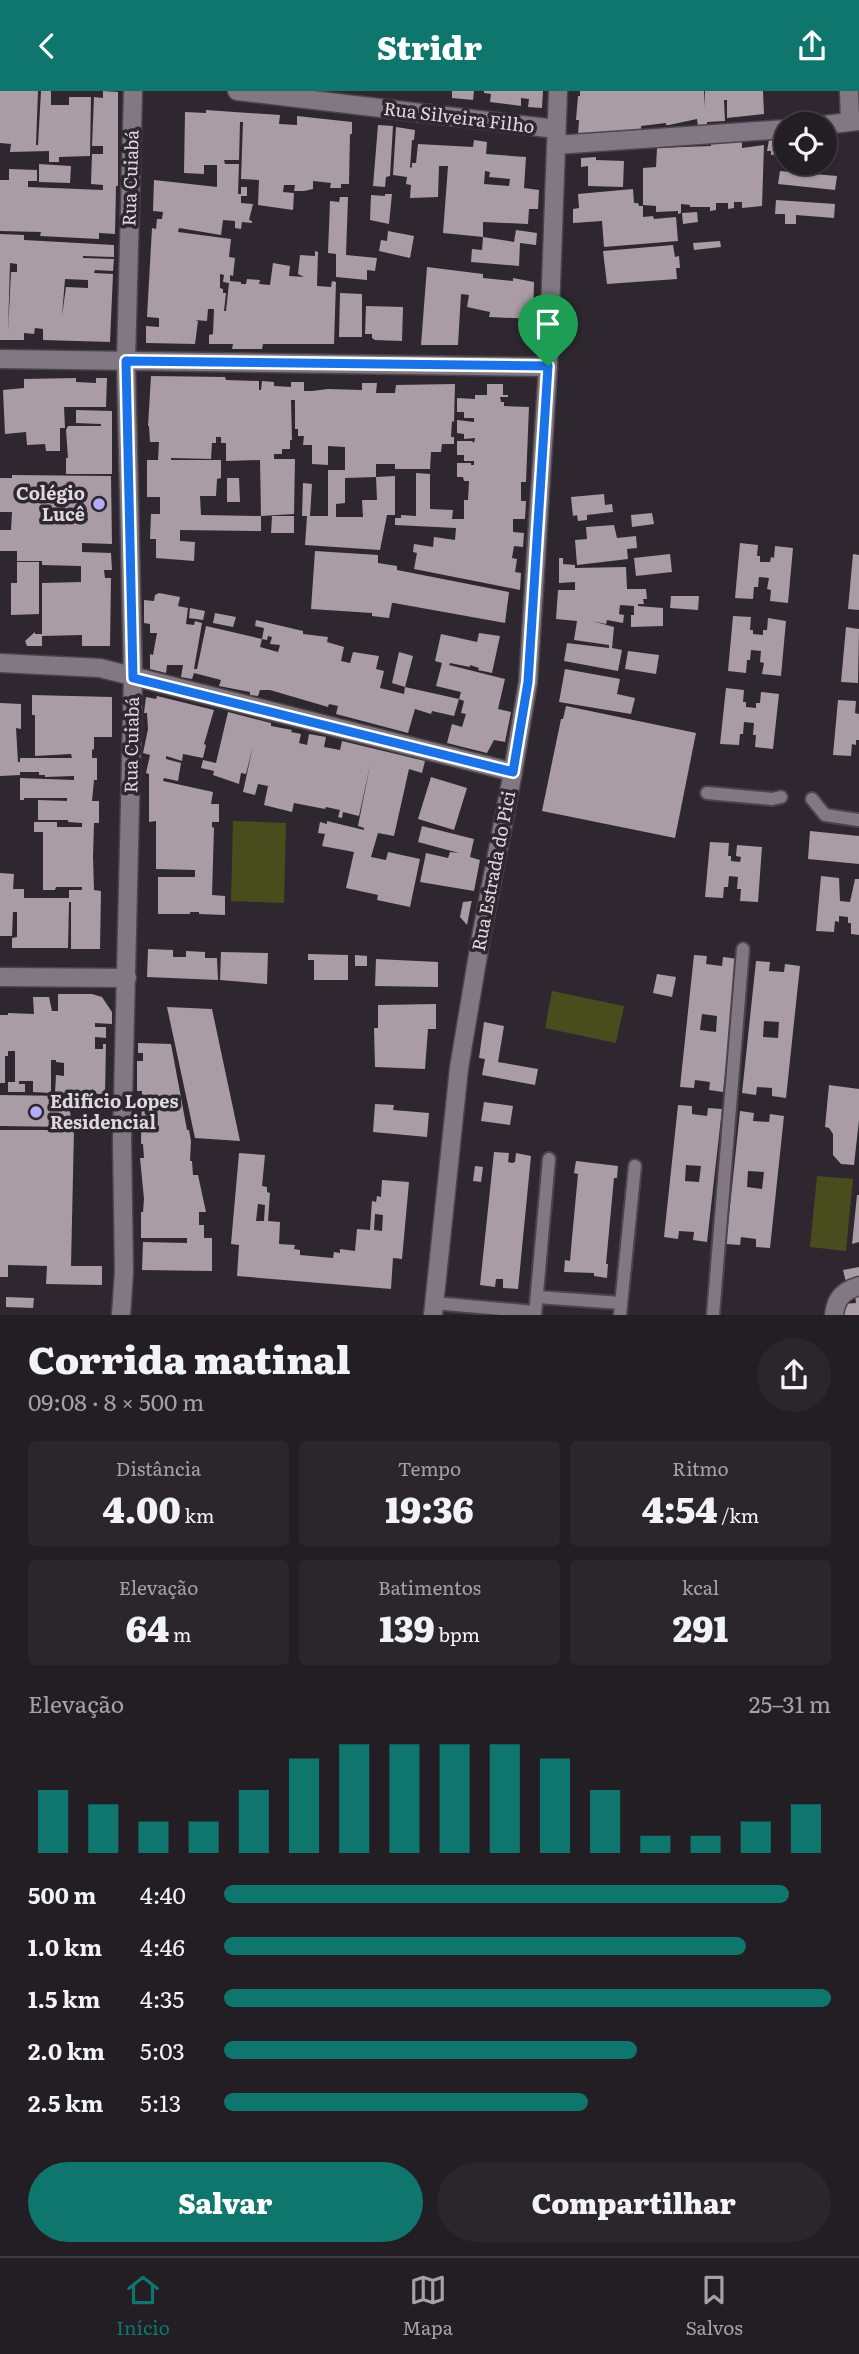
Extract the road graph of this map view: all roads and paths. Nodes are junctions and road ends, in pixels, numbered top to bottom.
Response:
1 (133, 91) edge
2 (237, 91) edge
3 (558, 91) edge
4 (849, 91) edge
5 (855, 121) edge
6 (837, 123) edge
7 (774, 129) edge
8 (556, 137) junction
9 (0, 359) edge
10 (126, 361) junction
11 (548, 366) junction
12 (0, 663) edge
13 (133, 678) junction
14 (513, 772) junction
15 (707, 793) dead end
16 (781, 797) dead end
17 (812, 799) dead end
18 (859, 820) edge
19 (743, 949) dead end
20 (0, 977) edge
21 (127, 978) junction
22 (549, 1159) dead end
23 (635, 1166) dead end
24 (859, 1286) edge
25 (537, 1297) junction
26 (433, 1309) edge
27 (620, 1309) edge
28 (535, 1313) edge
29 (121, 1314) edge
30 (712, 1314) edge
31 (834, 1314) edge

1 - 10 street, Rua Cuiabá
2 - 8 street, Rua Silveira Filho
3 - 8 street, Rua Estrada do Pici
4 - 5 street
5 - 6 street
7 - 8 street, Rua Silveira Filho
8 - 11 street, Rua Estrada do Pici
9 - 10 street
10 - 11 street
10 - 13 street, Rua Cuiabá
11 - 14 street, Rua Estrada do Pici
12 - 13 street
13 - 14 street
13 - 21 street, Rua Cuiabá
14 - 26 street, Rua Estrada do Pici
15 - 16 lane
17 - 18 lane
19 - 30 lane
20 - 21 street
21 - 29 street, Rua Cuiabá
22 - 25 lane
23 - 27 lane
24 - 31 street
25 - 27 lane
25 - 28 lane
26 - 28 lane

